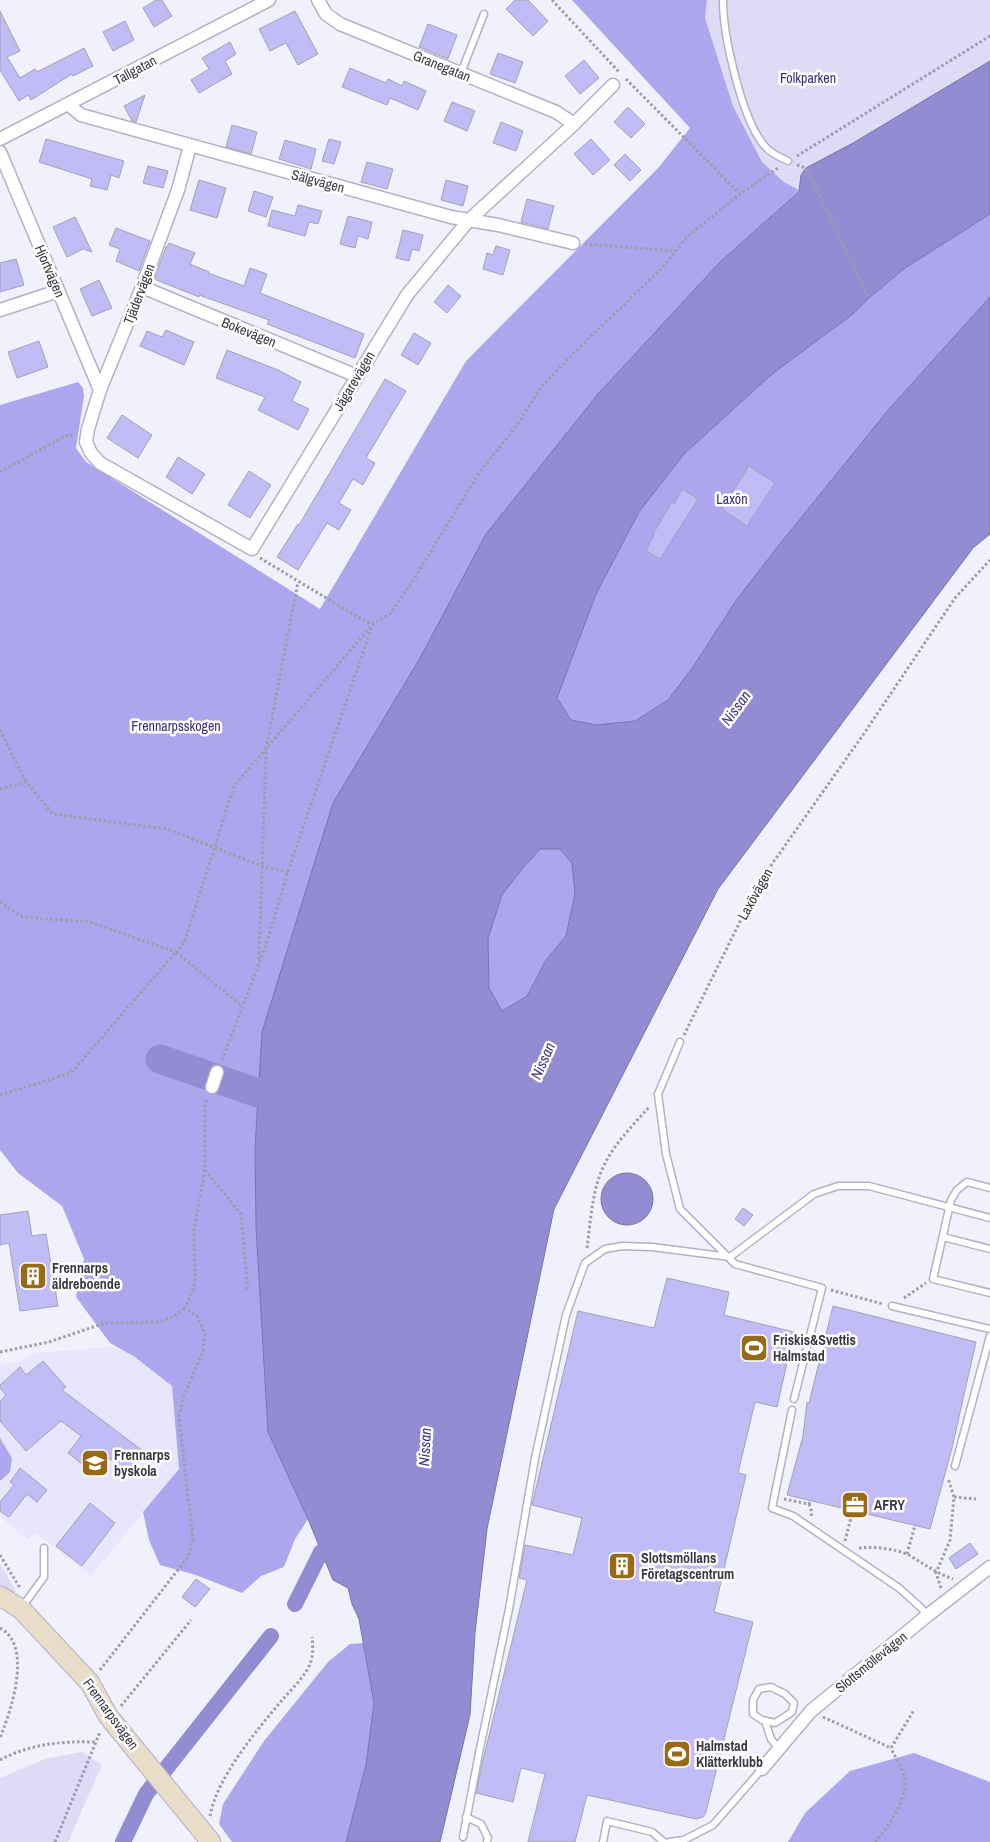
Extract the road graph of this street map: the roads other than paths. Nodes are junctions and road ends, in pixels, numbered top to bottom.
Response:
1 (269, 0) edge
2 (318, 0) edge
3 (723, 0) edge
4 (484, 14) dead end
5 (461, 73) junction
6 (613, 85) dead end
7 (69, 105) junction
8 (574, 124) junction
9 (0, 139) edge
10 (190, 146) junction
11 (0, 152) edge
12 (788, 162) road end
13 (469, 220) junction
14 (573, 243) road end
15 (142, 288) junction
16 (58, 292) junction
17 (0, 310) edge
18 (357, 376) junction
19 (100, 390) junction
20 (86, 442) joint
21 (680, 1042) road end
22 (218, 1072) road end
23 (212, 1087) road end
24 (990, 1188) edge
25 (950, 1208) junction
26 (990, 1218) edge
27 (943, 1237) junction
28 (990, 1249) edge
29 (730, 1257) junction
30 (990, 1293) edge
31 (892, 1306) dead end
32 (990, 1329) edge
33 (990, 1336) edge
34 (794, 1399) dead end
35 (792, 1410) dead end
36 (955, 1466) dead end
37 (44, 1548) dead end
38 (990, 1567) edge
39 (0, 1596) edge
40 (21, 1609) junction
41 (928, 1615) junction
42 (765, 1721) junction
43 (779, 1749) junction
44 (762, 1769) joint
45 (466, 1817) junction
46 (463, 1837) dead end
47 (209, 1839) edge
48 (487, 1842) edge
49 (602, 1842) edge
50 (664, 1842) edge
51 (669, 1842) edge

1 - 7 street, Tallgatan
2 - 5 street, Granegatan
3 - 12 lane
4 - 5 lane
5 - 8 street, Granegatan
6 - 8 street, Jägarevägen
7 - 9 street, Tallgatan
7 - 10 street, Sälgvägen
8 - 13 street, Jägarevägen
10 - 13 street, Sälgvägen
10 - 15 street, Tjädervägen
11 - 16 street, Hjortvägen
13 - 14 street, Sälgvägen
13 - 18 street, Jägarevägen
15 - 18 street, Bokevägen
15 - 19 street, Tjädervägen
16 - 17 street
16 - 19 street, Hjortvägen
18 - 20 street, Jägarevägen
19 - 20 street, Tjädervägen
21 - 29 lane
22 - 23 street
24 - 25 lane
25 - 26 lane
25 - 27 lane
25 - 29 lane
27 - 28 lane
27 - 30 lane
29 - 34 lane
29 - 45 lane
31 - 32 lane
33 - 36 lane
35 - 41 lane
37 - 40 lane
38 - 41 street, Slottsmöllevägen
39 - 40 street, Frennarpsvägen
40 - 47 street, Frennarpsvägen
41 - 43 street, Slottsmöllevägen
42 - 42 lane
42 - 43 lane
43 - 44 street, Slottsmöllevägen
44 - 51 lane
45 - 46 lane
45 - 48 lane
49 - 50 lane

